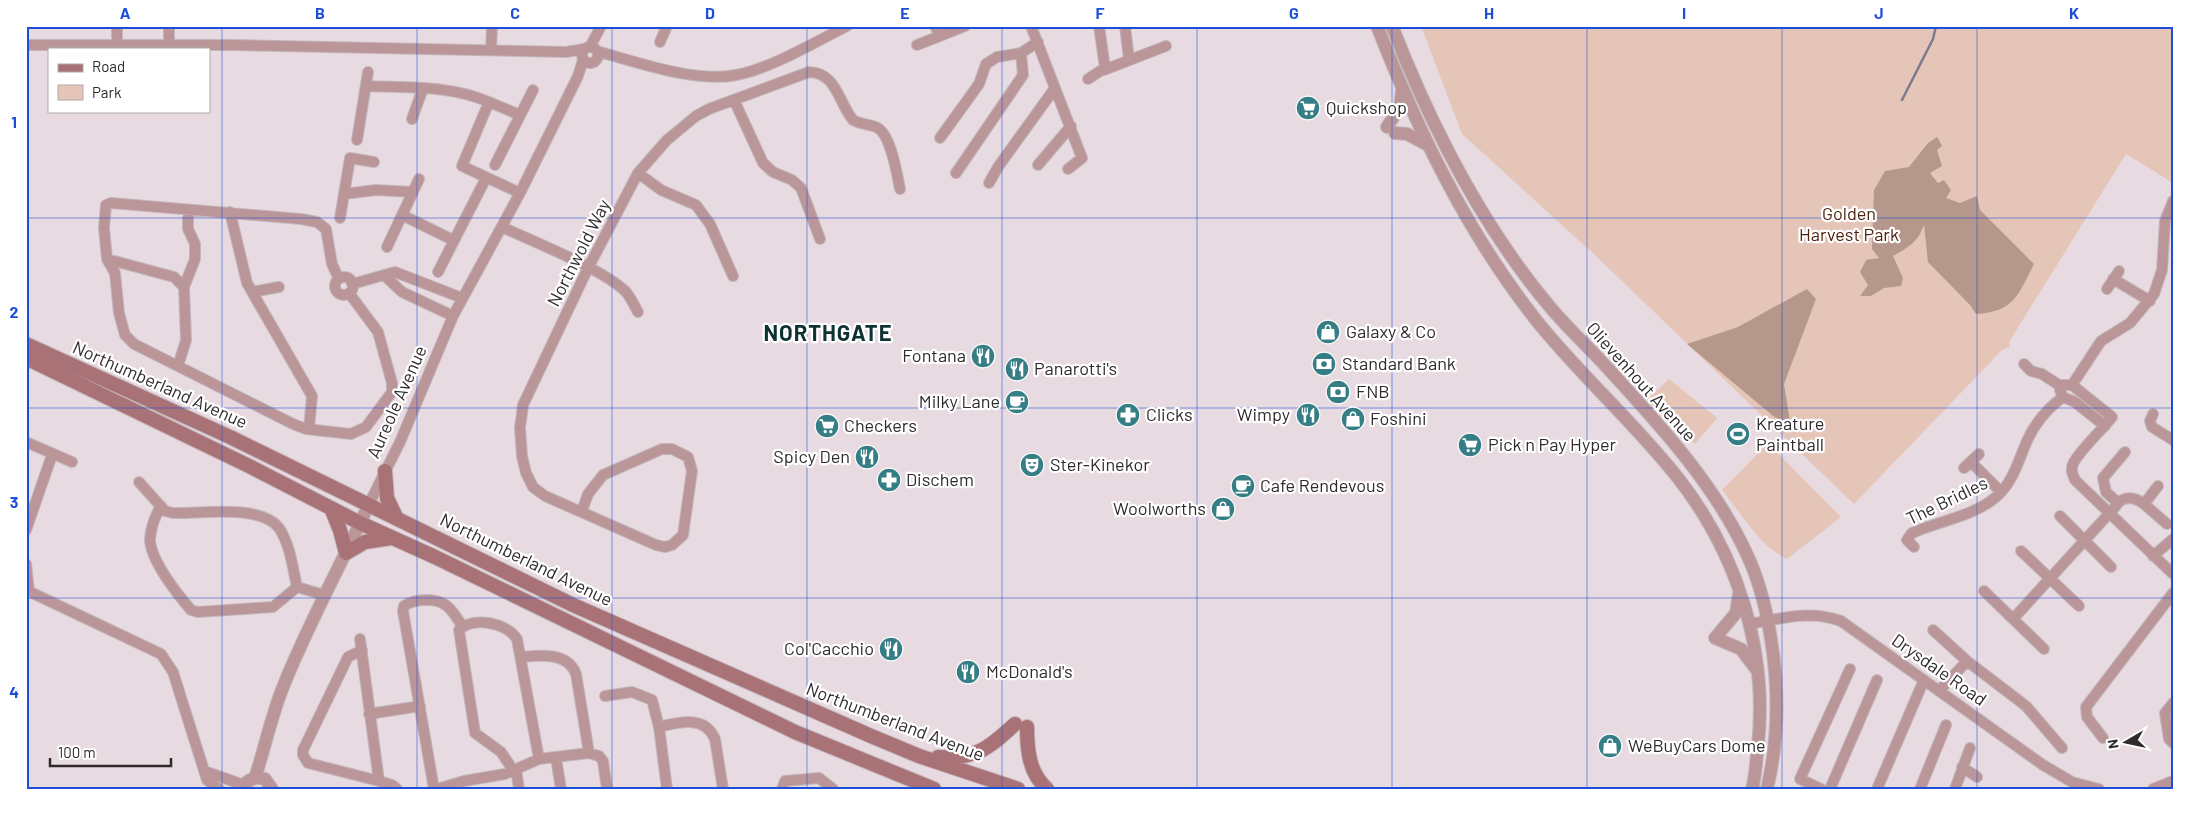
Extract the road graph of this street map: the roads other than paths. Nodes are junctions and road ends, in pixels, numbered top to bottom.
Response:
1 (117, 26) edge
2 (169, 26) edge
3 (492, 26) edge
4 (667, 26) edge
5 (847, 26) edge
6 (935, 26) edge
7 (965, 26) edge
8 (1031, 26) edge
9 (1099, 26) edge
10 (1125, 26) edge
11 (1377, 26) edge
12 (1392, 26) edge
13 (600, 28) edge
14 (940, 36) junction
15 (660, 42) dead end
16 (1038, 42) junction
17 (26, 44) edge
18 (117, 44) junction
19 (169, 45) junction
20 (917, 45) dead end
21 (1166, 46) dead end
22 (491, 50) junction
23 (1021, 53) junction
24 (589, 54) junction
25 (1129, 60) junction
26 (1104, 70) junction
27 (368, 72) dead end
28 (1088, 79) dead end
29 (367, 86) junction
30 (423, 88) junction
31 (1055, 88) junction
32 (533, 90) dead end
33 (1402, 91) junction
34 (734, 100) junction
35 (489, 102) junction
36 (520, 115) junction
37 (412, 119) dead end
38 (1071, 126) junction
39 (940, 138) dead end
40 (357, 140) dead end
41 (1426, 144) junction
42 (374, 162) dead end
43 (495, 165) dead end
44 (1038, 165) dead end
45 (1068, 168) dead end
46 (956, 172) dead end
47 (638, 173) junction
48 (486, 178) junction
49 (419, 179) dead end
50 (989, 183) dead end
51 (900, 189) dead end
52 (413, 192) junction
53 (344, 194) junction
54 (520, 194) junction
55 (2171, 197) edge
56 (188, 210) junction
57 (230, 212) junction
58 (402, 216) junction
59 (340, 218) dead end
60 (502, 227) junction
61 (820, 239) dead end
62 (453, 240) junction
63 (387, 247) dead end
64 (107, 259) junction
65 (588, 268) junction
66 (438, 272) dead end
67 (384, 275) junction
68 (733, 276) dead end
69 (339, 279) junction
70 (425, 282) junction
71 (184, 287) junction
72 (279, 287) dead end
73 (351, 288) junction
74 (2106, 289) dead end
75 (252, 292) junction
76 (462, 298) junction
77 (418, 299) junction
78 (2150, 301) junction
79 (638, 312) dead end
80 (453, 316) junction
81 (26, 344) edge
82 (26, 358) edge
83 (2024, 364) dead end
84 (178, 366) junction
85 (2065, 389) junction
86 (2153, 414) dead end
87 (2105, 426) junction
88 (309, 429) junction
89 (2171, 435) edge
90 (26, 442) edge
91 (2125, 452) dead end
92 (1979, 454) dead end
93 (52, 455) junction
94 (72, 462) dead end
95 (385, 471) junction
96 (139, 482) dead end
97 (2158, 486) dead end
98 (2001, 492) junction
99 (2118, 503) junction
100 (369, 504) junction
101 (2144, 504) junction
102 (161, 506) junction
103 (331, 508) junction
104 (582, 511) junction
105 (2110, 514) junction
106 (2060, 516) dead end
107 (396, 517) junction
108 (360, 523) junction
109 (2167, 524) dead end
110 (26, 530) edge
111 (392, 538) junction
112 (2173, 538) edge
113 (1908, 540) dead end
114 (2085, 541) junction
115 (2021, 551) dead end
116 (346, 553) junction
117 (2153, 556) junction
118 (26, 564) edge
119 (2111, 567) dead end
120 (2173, 574) edge
121 (2051, 578) junction
122 (297, 587) junction
123 (1739, 589) junction
124 (28, 591) edge
125 (1984, 591) dead end
126 (2173, 593) edge
127 (324, 595) junction
128 (2079, 606) dead end
129 (2013, 619) junction
130 (1768, 620) junction
131 (1750, 624) junction
132 (463, 626) junction
133 (1933, 630) dead end
134 (360, 639) dead end
135 (2044, 649) dead end
136 (362, 650) junction
137 (522, 657) junction
138 (1967, 660) junction
139 (1850, 669) dead end
140 (1758, 672) junction
141 (1877, 680) dead end
142 (1924, 680) junction
143 (1939, 691) junction
144 (605, 696) dead end
145 (2168, 702) edge
146 (420, 706) junction
147 (369, 714) junction
148 (1946, 726) dead end
149 (659, 727) junction
150 (2103, 738) dead end
151 (2173, 743) edge
152 (1970, 748) dead end
153 (2062, 748) dead end
154 (590, 753) junction
155 (919, 756) junction
156 (539, 758) junction
157 (556, 758) junction
158 (1962, 767) junction
159 (514, 769) junction
160 (204, 772) junction
161 (1977, 778) dead end
162 (379, 781) junction
163 (2173, 781) edge
164 (256, 784) edge
165 (477, 784) edge
166 (994, 785) edge
167 (1012, 788) edge
168 (219, 789) edge
169 (397, 789) edge
170 (436, 789) edge
171 (519, 789) edge
172 (561, 789) edge
173 (607, 789) edge
174 (667, 789) edge
175 (723, 789) edge
176 (782, 789) edge
177 (833, 789) edge
178 (934, 789) edge
179 (1047, 789) edge
180 (1752, 789) edge
181 (1767, 789) edge
182 (1821, 789) edge
183 (1830, 789) edge
184 (1877, 789) edge
185 (1920, 789) edge
186 (1955, 789) edge
187 (2099, 789) edge
188 (2153, 789) edge

1 - 18 street
2 - 19 street
3 - 22 street
4 - 15 street
5 - 24 street
6 - 14 street
7 - 14 street
8 - 16 street
9 - 26 street
10 - 25 street
11 - 33 street, Olievenhout Avenue
12 - 130 street, Olievenhout Avenue
13 - 24 street, Aureole Avenue
14 - 20 street
16 - 23 street
16 - 31 street
17 - 18 street
18 - 19 street
19 - 22 street
21 - 25 street
22 - 24 street
23 - 39 street
23 - 46 street
24 - 54 street, Aureole Avenue
25 - 26 street
26 - 28 street
27 - 29 street
29 - 30 street
29 - 40 street
30 - 35 street
30 - 37 street
31 - 38 street
31 - 50 street
32 - 36 street
33 - 41 street, Olievenhout Avenue
33 - 41 street
34 - 47 street, Northwold Way
34 - 51 street, Northwold Way
34 - 61 street
35 - 36 street
35 - 48 street
36 - 43 street
38 - 44 street
38 - 45 street
41 - 123 street, Olievenhout Avenue
42 - 53 street
47 - 65 street, Northwold Way
47 - 68 street
48 - 54 street
48 - 62 street
49 - 52 street
52 - 53 street
52 - 58 street
53 - 59 street
54 - 60 street, Aureole Avenue
55 - 78 street, The Bridles
56 - 57 street
56 - 64 street
56 - 71 street
57 - 69 street
57 - 75 street
58 - 62 street
58 - 63 street
60 - 65 street
60 - 76 street, Aureole Avenue
62 - 66 street
64 - 71 street
64 - 84 street
65 - 79 street
65 - 104 street, Northwold Way
67 - 70 street
67 - 73 street
67 - 77 street
69 - 73 street
69 - 73 street
70 - 76 street
70 - 77 street
71 - 84 street
72 - 75 street
73 - 88 street
74 - 78 street
75 - 88 street
76 - 80 street, Aureole Avenue
77 - 80 street
78 - 85 street, The Bridles
80 - 95 street, Aureole Avenue
81 - 100 main road, Northumberland Avenue
82 - 103 main road, Northumberland Avenue
83 - 85 street
84 - 88 street
85 - 87 street
85 - 87 street
85 - 98 street, The Bridles
86 - 89 street
87 - 105 street
90 - 93 street
91 - 99 street
92 - 98 street, The Bridles
93 - 94 street
93 - 110 street
95 - 100 street, Aureole Avenue
95 - 107 main road
96 - 102 street
97 - 101 street
98 - 113 street, The Bridles
99 - 101 street
99 - 105 street
100 - 107 main road, Northumberland Avenue
100 - 108 street, Aureole Avenue
101 - 109 street
102 - 122 street
102 - 122 street
103 - 108 main road, Northumberland Avenue
103 - 116 main road
104 - 104 street, Northwold Way
105 - 114 street
105 - 117 street
106 - 114 street
107 - 155 main road, Northumberland Avenue
108 - 111 main road, Northumberland Avenue
108 - 116 street, Aureole Avenue
111 - 116 main road
111 - 178 main road, Northumberland Avenue
112 - 117 street
114 - 119 street
114 - 121 street
115 - 121 street
116 - 127 street, Aureole Avenue
117 - 120 street
118 - 124 street
121 - 128 street
121 - 129 street
122 - 127 street
123 - 131 street, Olievenhout Avenue
123 - 140 street
124 - 160 street
125 - 129 street
126 - 150 street
127 - 164 street, Aureole Avenue
129 - 135 street
130 - 131 street, Drysdale Road
130 - 142 street, Drysdale Road
130 - 181 street, Olievenhout Avenue
131 - 140 street, Olievenhout Avenue
132 - 137 street
132 - 146 street
132 - 159 street
133 - 138 street
134 - 136 street
136 - 147 street
136 - 162 street
137 - 154 street
137 - 156 street
138 - 143 street
138 - 153 street
139 - 182 street
140 - 180 street, Olievenhout Avenue
141 - 183 street
142 - 143 street, Drysdale Road
142 - 184 street
143 - 187 street, Drysdale Road
144 - 149 street
145 - 151 street
146 - 147 street
146 - 170 street
147 - 162 street
148 - 185 street
149 - 174 street
149 - 175 street
152 - 158 street
154 - 157 street
154 - 173 street
155 - 166 main road, Northumberland Avenue
155 - 179 main road
156 - 157 street
156 - 159 street
157 - 172 street
158 - 161 street
158 - 186 street
159 - 165 street
159 - 171 street
160 - 164 street
160 - 168 street
162 - 169 street
163 - 188 street
165 - 170 street
166 - 167 main road, Northumberland Avenue
176 - 177 street

